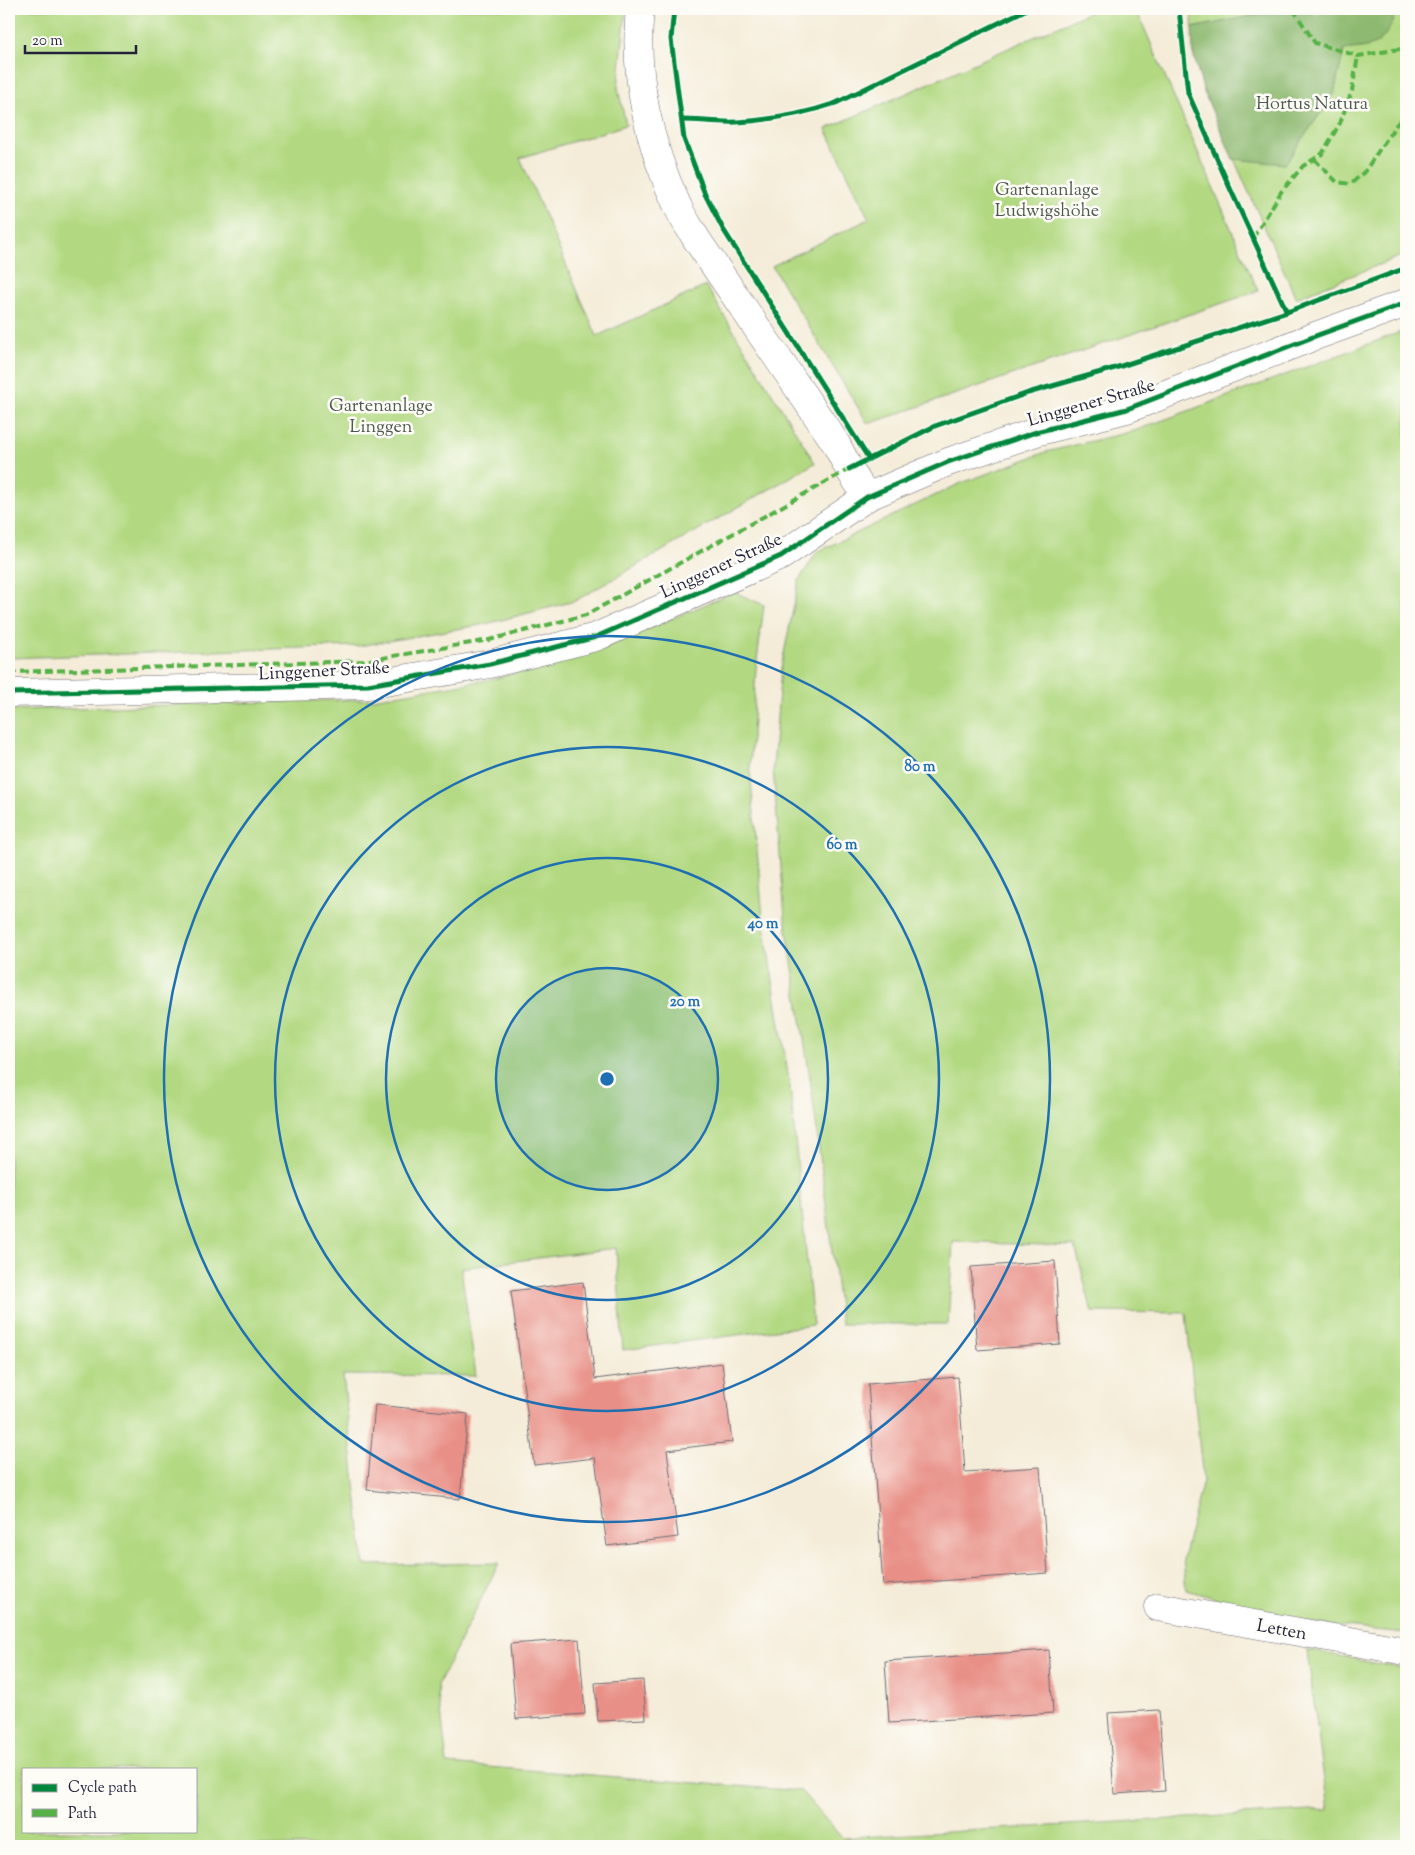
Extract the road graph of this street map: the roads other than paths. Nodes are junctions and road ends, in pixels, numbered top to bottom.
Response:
1 (640, 9) edge
2 (1406, 303) edge
3 (867, 497) junction
4 (9, 693) edge
5 (1158, 1607) dead end
6 (1406, 1651) edge

1 - 3 street
2 - 3 street, Linggener Straße
3 - 4 street, Linggener Straße
5 - 6 street, Letten

